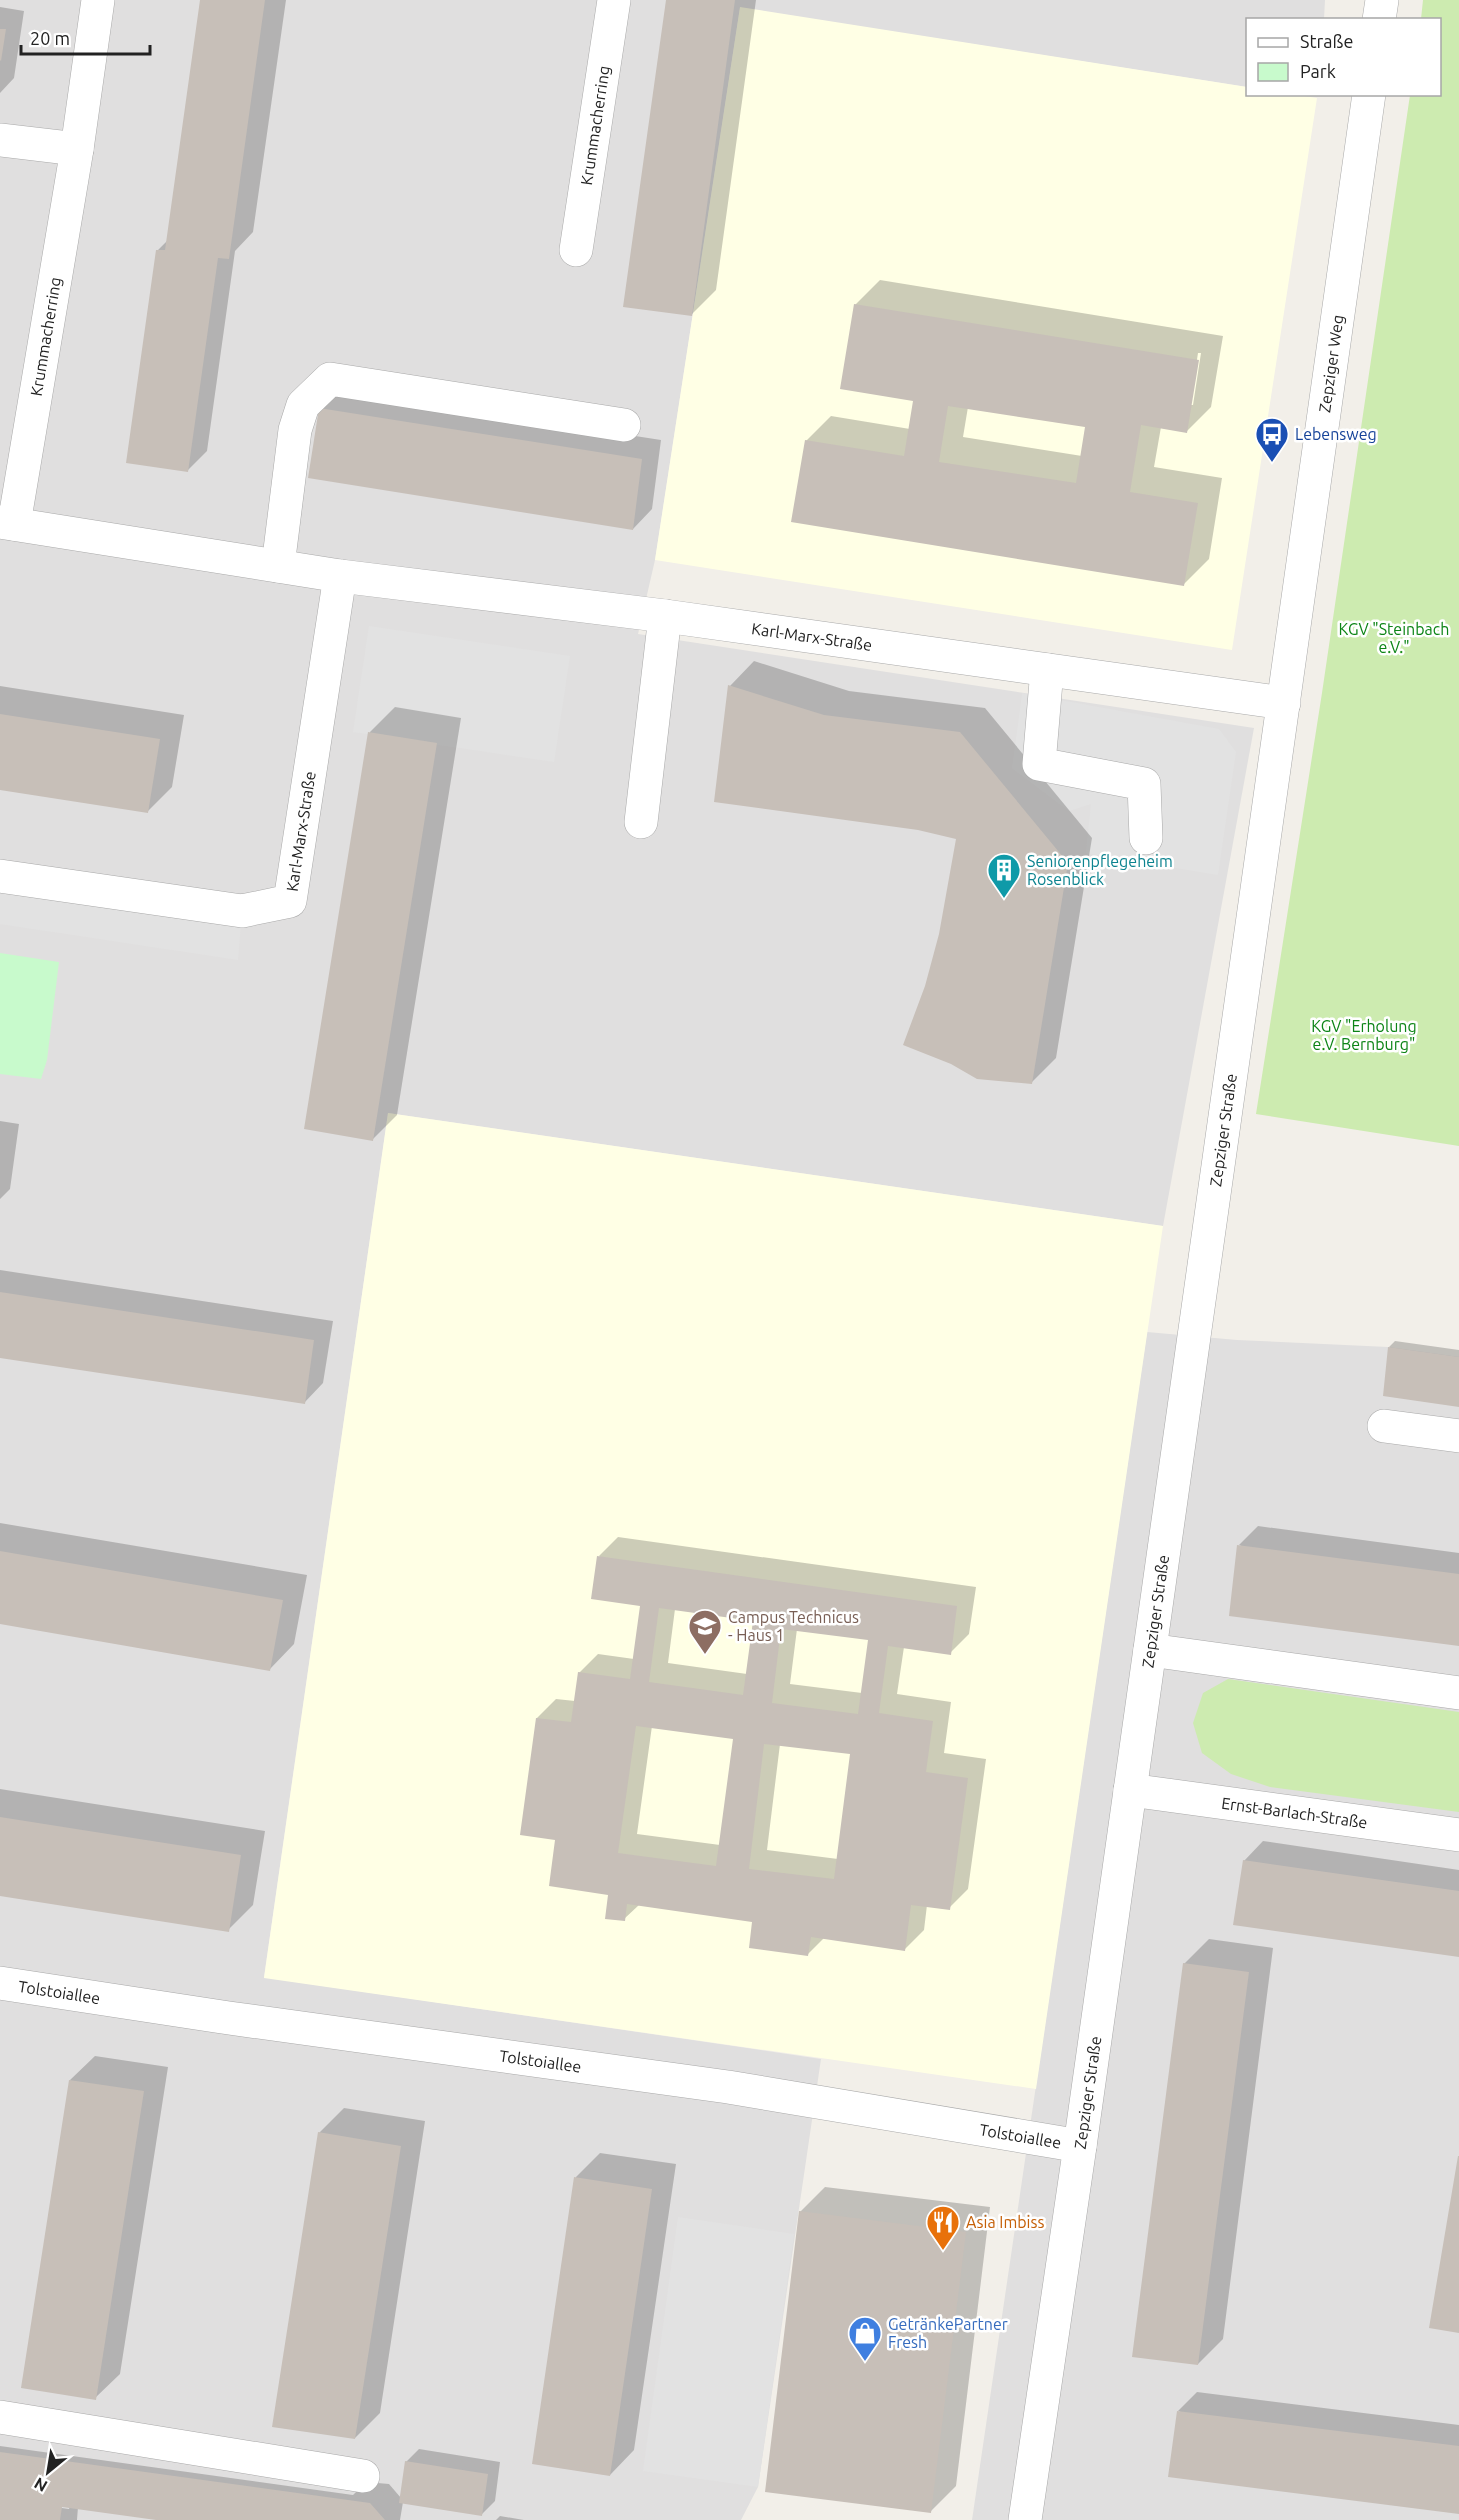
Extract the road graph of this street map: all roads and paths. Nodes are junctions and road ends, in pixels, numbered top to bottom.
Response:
1 (98, 0) edge
2 (614, 0) edge
3 (1382, 0) edge
4 (1379, 18) edge
5 (1369, 96) edge
6 (0, 140) edge
7 (76, 149) junction
8 (576, 250) dead end
9 (624, 425) dead end
10 (7, 523) edge
11 (278, 566) junction
12 (340, 576) junction
13 (665, 616) junction
14 (1047, 670) junction
15 (1284, 703) junction
16 (641, 822) dead end
17 (1146, 838) dead end
18 (0, 876) edge
19 (1384, 1425) dead end
20 (1459, 1436) edge
21 (1150, 1650) junction
22 (1459, 1693) edge
23 (1130, 1790) junction
24 (1459, 1835) edge
25 (0, 1983) edge
26 (1080, 2146) junction
27 (0, 2417) edge
28 (363, 2476) dead end
29 (1025, 2520) edge

1 - 7 street, Krummacherring
2 - 8 street, Krummacherring
3 - 4 street
5 - 15 street, Zepziger Weg
6 - 7 street
7 - 10 street, Krummacherring
9 - 11 street
10 - 11 street, Karl-Marx-Straße
11 - 12 street, Karl-Marx-Straße
12 - 13 street, Karl-Marx-Straße
12 - 18 street, Karl-Marx-Straße
13 - 14 street, Karl-Marx-Straße
13 - 16 street
14 - 15 street, Karl-Marx-Straße
14 - 17 street
15 - 21 street, Zepziger Straße
19 - 20 street
21 - 22 street
21 - 23 street, Zepziger Straße
23 - 24 street, Ernst-Barlach-Straße
23 - 26 street, Zepziger Straße
25 - 26 street, Tolstoiallee
26 - 29 street, Zepziger Straße
27 - 28 street

